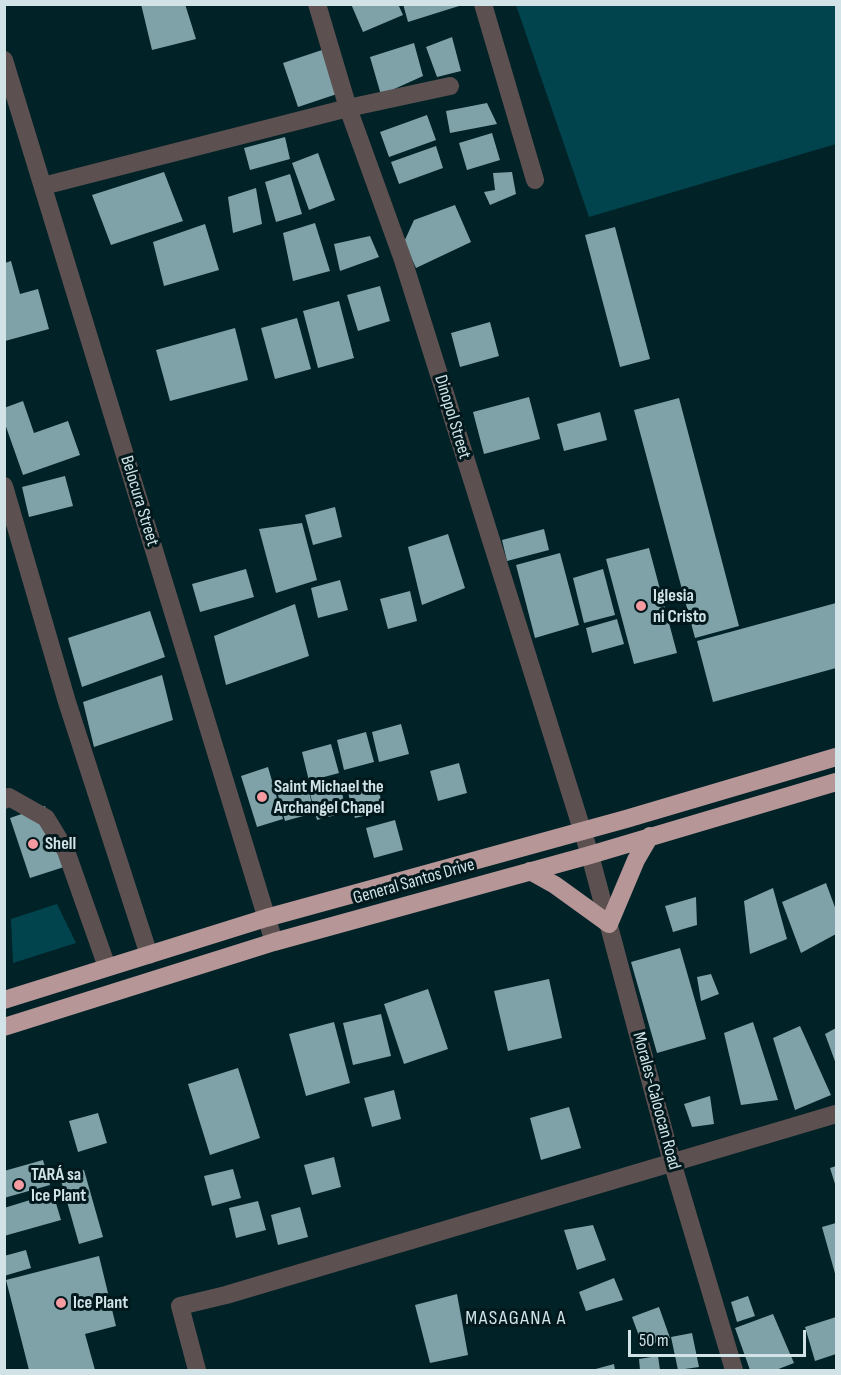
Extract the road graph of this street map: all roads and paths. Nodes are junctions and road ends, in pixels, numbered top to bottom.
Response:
1 (317, 4) edge
2 (483, 4) edge
3 (4, 60) edge
4 (450, 86) dead end
5 (348, 108) junction
6 (535, 180) dead end
7 (43, 186) junction
8 (4, 486) edge
9 (837, 757) edge
10 (837, 782) edge
11 (4, 800) edge
12 (583, 831) junction
13 (650, 836) junction
14 (590, 855) junction
15 (530, 871) junction
16 (266, 918) junction
17 (609, 924) junction
18 (274, 942) junction
19 (149, 954) junction
20 (107, 966) junction
21 (4, 1000) edge
22 (4, 1027) edge
23 (837, 1114) edge
24 (672, 1162) junction
25 (197, 1371) edge
26 (734, 1371) edge

1 - 5 street, Dinopol Street
2 - 6 street
3 - 7 street, Belocura Street
4 - 5 street
5 - 7 street
5 - 12 street, Dinopol Street
7 - 16 street, Belocura Street
8 - 19 street
9 - 12 highway, General Santos Drive
10 - 13 highway, General Santos Drive
11 - 20 street
12 - 14 street, Morales-Caloocan Road
12 - 16 highway, General Santos Drive
13 - 14 highway, General Santos Drive
13 - 17 highway
14 - 15 highway, General Santos Drive
14 - 17 street, Morales-Caloocan Road
15 - 17 highway
15 - 18 highway, General Santos Drive
16 - 18 street, Belocura Street
16 - 19 highway, General Santos Drive
17 - 24 street, Morales-Caloocan Road
18 - 22 highway, General Santos Drive
19 - 20 highway, General Santos Drive
20 - 21 highway, General Santos Drive
23 - 24 street
24 - 25 street
24 - 26 street, Morales-Caloocan Road

